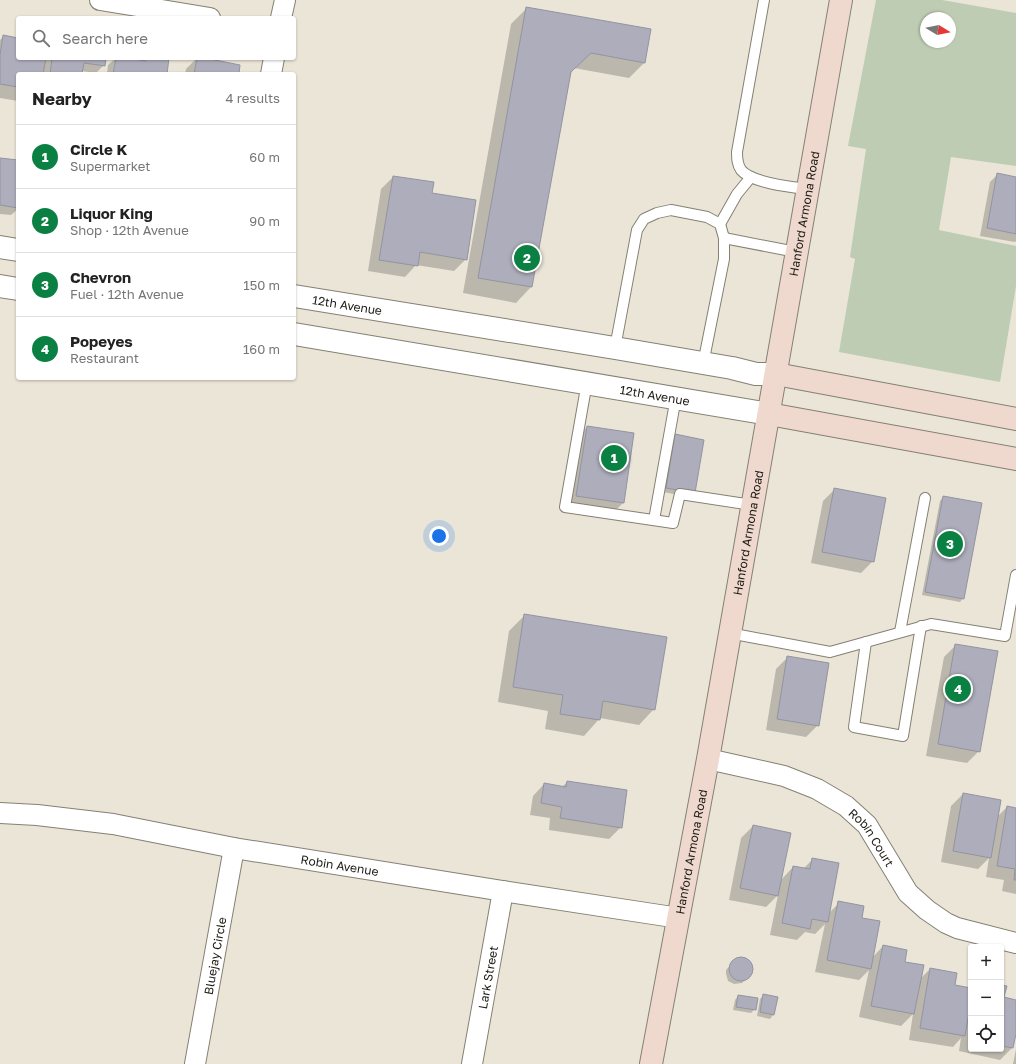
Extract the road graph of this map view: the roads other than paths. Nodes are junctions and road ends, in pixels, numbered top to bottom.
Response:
1 (100, 0) edge
2 (285, 0) edge
3 (764, 0) edge
4 (841, 0) edge
5 (198, 16) edge
6 (282, 16) edge
7 (274, 60) edge
8 (272, 72) edge
9 (751, 178) junction
10 (806, 189) junction
11 (720, 224) junction
12 (724, 238) junction
13 (0, 248) edge
14 (16, 250) edge
15 (796, 252) junction
16 (0, 286) edge
17 (16, 289) edge
18 (296, 296) edge
19 (296, 334) edge
20 (615, 348) junction
21 (703, 364) junction
22 (776, 374) junction
23 (587, 382) junction
24 (676, 397) junction
25 (768, 414) junction
26 (1016, 419) edge
27 (1016, 459) edge
28 (925, 498) dead end
29 (752, 505) junction
30 (654, 520) junction
31 (1016, 575) edge
32 (921, 626) junction
33 (900, 632) junction
34 (729, 633) junction
35 (866, 642) junction
36 (708, 759) junction
37 (0, 813) edge
38 (234, 848) junction
39 (503, 891) junction
40 (679, 918) junction
41 (1016, 943) edge
42 (195, 1064) edge
43 (472, 1064) edge
44 (650, 1064) edge

1 - 5 street
2 - 6 street
3 - 9 lane
4 - 10 main road, Hanford Armona Road
7 - 8 street
9 - 10 lane
9 - 11 lane
10 - 15 main road, Hanford Armona Road
11 - 12 lane
11 - 20 lane
12 - 15 lane
12 - 21 lane
13 - 14 street
15 - 22 main road, Hanford Armona Road
16 - 17 street
18 - 20 street, 12th Avenue
19 - 23 street, 12th Avenue
20 - 21 street, 12th Avenue
21 - 22 street, 12th Avenue
22 - 25 main road, Hanford Armona Road
22 - 26 main road, 12th Avenue
23 - 24 street, 12th Avenue
23 - 30 lane
24 - 25 street, 12th Avenue
24 - 30 lane
25 - 27 main road, 12th Avenue
25 - 29 main road, Hanford Armona Road
28 - 33 lane
29 - 30 lane
29 - 34 main road, Hanford Armona Road
31 - 32 lane
32 - 33 lane
32 - 35 lane
33 - 35 lane
34 - 35 lane
34 - 36 main road, Hanford Armona Road
36 - 40 main road, Hanford Armona Road
36 - 41 street, Robin Court
37 - 38 street, Robin Avenue
38 - 39 street, Robin Avenue
38 - 42 street, Bluejay Circle
39 - 40 street, Robin Avenue
39 - 43 street, Lark Street
40 - 44 main road, Hanford Armona Road

